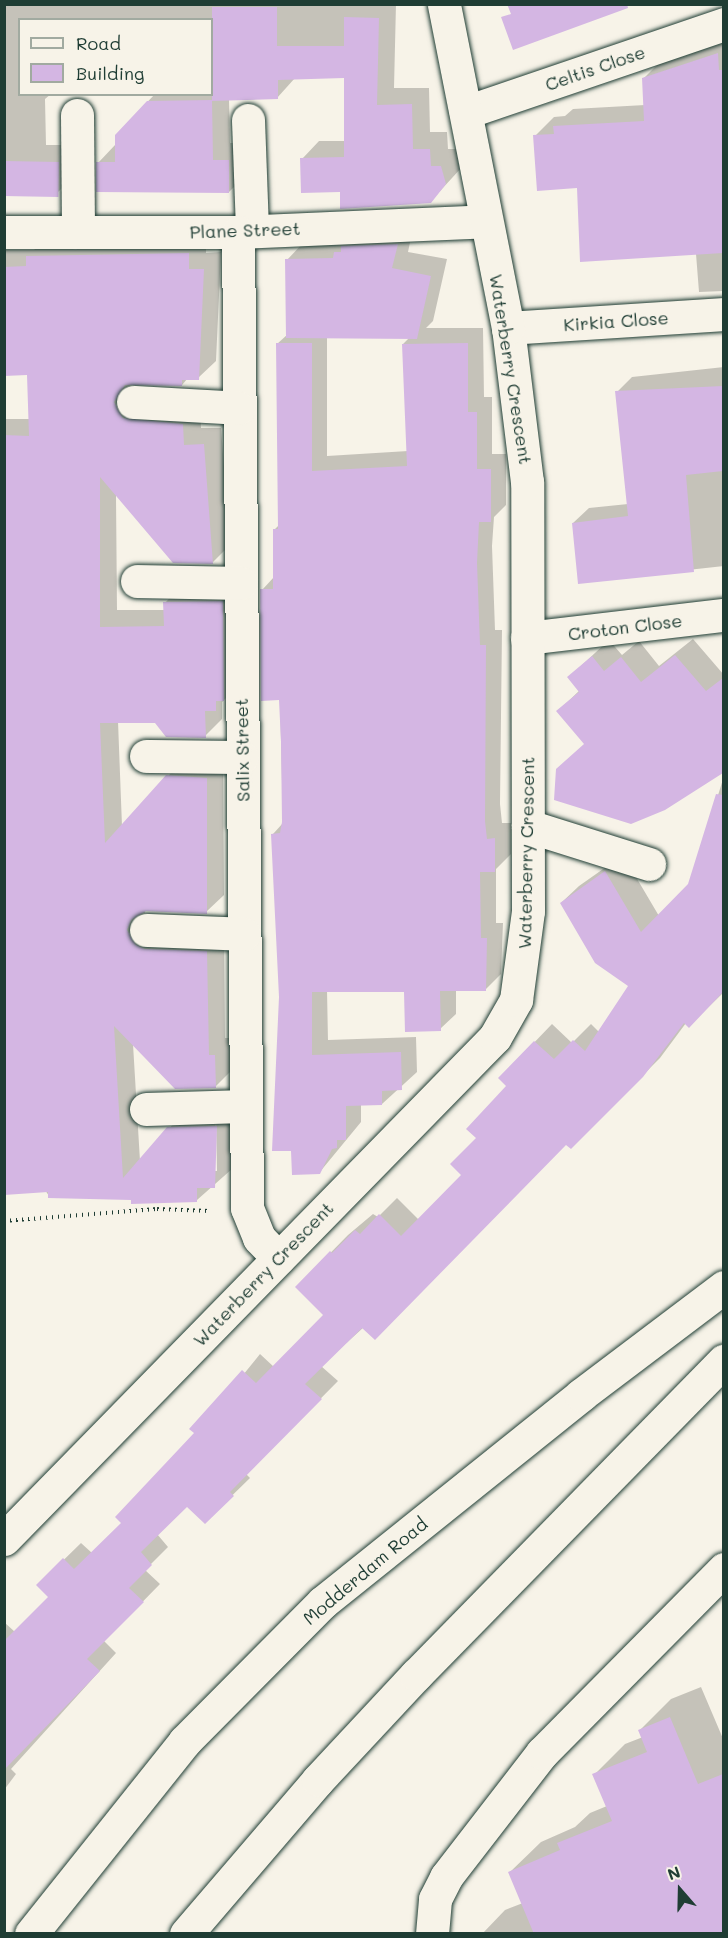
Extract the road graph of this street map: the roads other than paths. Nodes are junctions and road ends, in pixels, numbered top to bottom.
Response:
1 (444, 4) edge
2 (723, 24) edge
3 (466, 112) junction
4 (77, 115) dead end
5 (248, 120) dead end
6 (486, 221) junction
7 (245, 231) junction
8 (4, 232) edge
9 (78, 232) junction
10 (723, 314) edge
11 (508, 328) junction
12 (133, 402) dead end
13 (239, 408) junction
14 (137, 580) dead end
15 (241, 583) junction
16 (718, 624) edge
17 (527, 638) junction
18 (146, 756) dead end
19 (242, 757) junction
20 (528, 826) junction
21 (649, 864) dead end
22 (146, 930) dead end
23 (244, 934) junction
24 (246, 1106) junction
25 (146, 1109) dead end
26 (278, 1258) junction
27 (723, 1287) edge
28 (723, 1361) edge
29 (4, 1539) edge
30 (723, 1569) edge
31 (429, 1931) edge
32 (31, 1934) edge
33 (186, 1934) edge

1 - 3 street, Waterberry Crescent
2 - 3 street, Celtis Close
3 - 6 street, Waterberry Crescent
4 - 9 street
5 - 7 street, Salix Street
6 - 7 street, Plane Street
6 - 11 street, Waterberry Crescent
7 - 9 street, Plane Street
7 - 13 street, Salix Street
8 - 9 street, Plane Street
10 - 11 street, Kirkia Close
11 - 17 street, Waterberry Crescent
12 - 13 street
13 - 15 street, Salix Street
14 - 15 street
15 - 19 street, Salix Street
16 - 17 street, Croton Close
17 - 20 street, Waterberry Crescent
18 - 19 street
19 - 23 street, Salix Street
20 - 21 street
20 - 26 street, Waterberry Crescent
22 - 23 street
23 - 24 street, Salix Street
24 - 25 street
24 - 26 street, Salix Street
26 - 29 street, Waterberry Crescent
27 - 32 street, Modderdam Road
28 - 33 street
30 - 31 street

